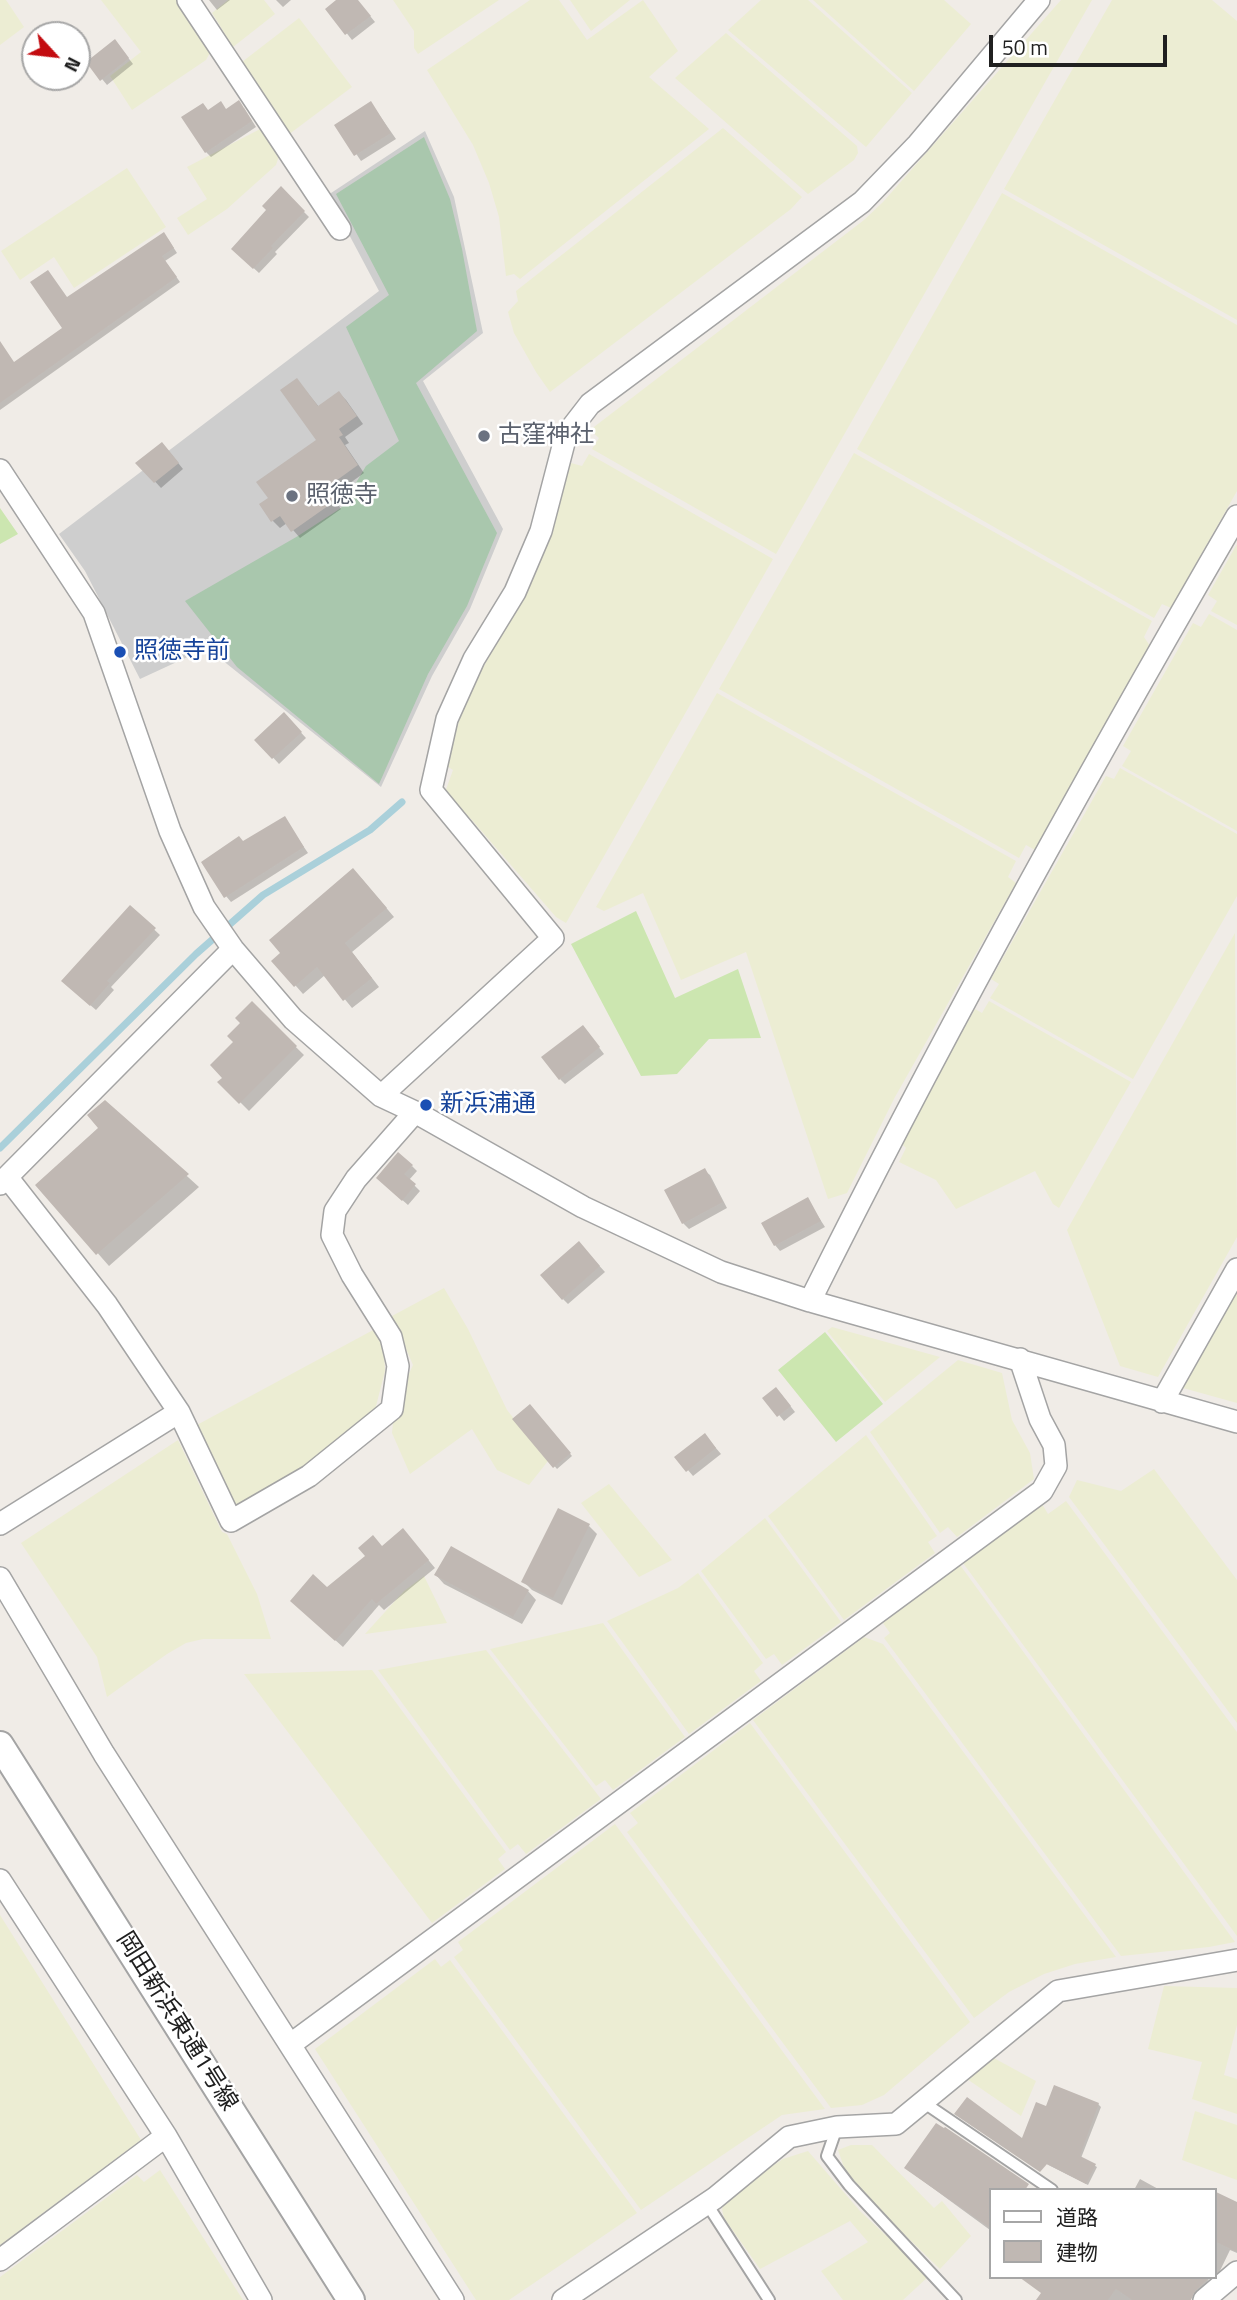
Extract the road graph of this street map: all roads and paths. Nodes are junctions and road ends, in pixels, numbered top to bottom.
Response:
1 (188, 0) edge
2 (1039, 0) edge
3 (340, 229) dead end
4 (0, 470) edge
5 (1237, 516) edge
6 (230, 944) junction
7 (381, 1096) junction
8 (415, 1112) junction
9 (4, 1181) edge
10 (1237, 1269) edge
11 (810, 1301) junction
12 (1020, 1359) junction
13 (1162, 1402) junction
14 (179, 1412) junction
15 (1237, 1422) edge
16 (0, 1524) edge
17 (0, 1578) edge
18 (0, 1745) edge
19 (0, 1880) edge
20 (1237, 1960) edge
21 (291, 2044) junction
22 (923, 2102) junction
23 (837, 2127) junction
24 (166, 2136) junction
25 (1049, 2188) edge
26 (707, 2204) junction
27 (0, 2260) edge
28 (1237, 2272) edge
29 (261, 2300) edge
30 (351, 2300) edge
31 (453, 2300) edge
32 (563, 2300) edge
33 (769, 2300) edge
34 (956, 2300) edge
35 (1204, 2300) edge

1 - 3 street
2 - 7 street
4 - 6 street
5 - 11 street
6 - 7 street
6 - 9 street
7 - 8 street
8 - 11 street
8 - 14 street
9 - 14 street
10 - 13 street
11 - 12 street
12 - 13 street
12 - 21 street
13 - 15 street
14 - 16 street
17 - 21 street
18 - 30 street, 岡田新浜東通1号線
19 - 24 street
20 - 22 street
21 - 31 street
22 - 23 street
22 - 25 lane
23 - 26 street
23 - 34 lane
24 - 27 street
24 - 29 street
26 - 32 street
26 - 33 lane
28 - 35 street

